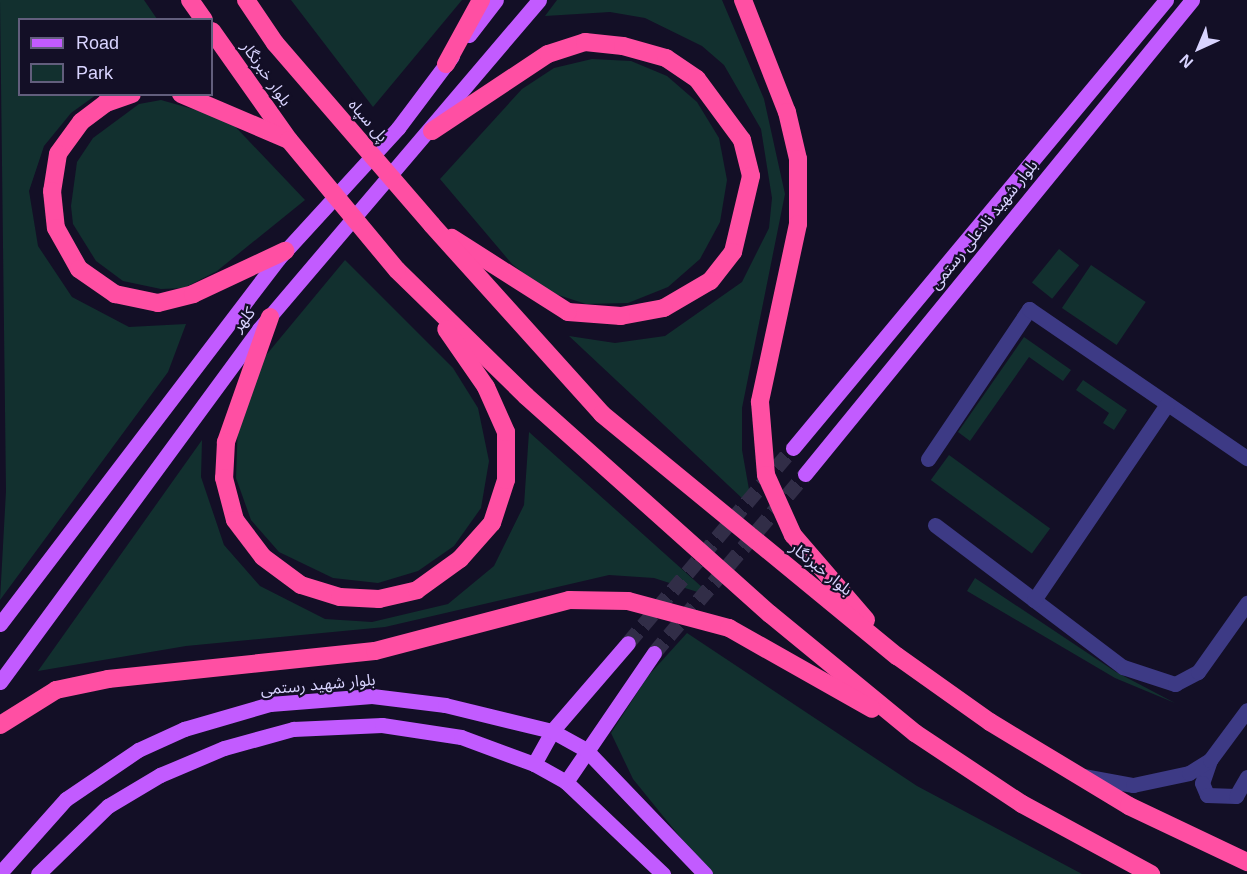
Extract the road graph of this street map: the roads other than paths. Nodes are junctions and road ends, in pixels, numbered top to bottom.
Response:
1 (190, 0) edge
2 (246, 0) edge
3 (258, 0) edge
4 (481, 0) edge
5 (496, 0) edge
6 (539, 0) edge
7 (742, 0) edge
8 (1166, 0) edge
9 (1192, 0) edge
10 (203, 18) edge
11 (213, 32) edge
12 (275, 42) junction
13 (446, 64) junction
14 (126, 96) edge
15 (186, 96) edge
16 (432, 130) junction
17 (289, 140) junction
18 (432, 225) junction
19 (285, 251) junction
20 (397, 270) junction
21 (270, 317) junction
22 (1167, 404) junction
23 (794, 448) tunnel mouth
24 (1247, 458) edge
25 (928, 459) dead end
26 (805, 474) tunnel mouth
27 (935, 525) dead end
28 (1034, 600) junction
29 (1247, 603) edge
30 (0, 624) edge
31 (628, 643) tunnel mouth
32 (654, 653) tunnel mouth
33 (897, 656) junction
34 (0, 682) edge
35 (1247, 710) edge
36 (0, 724) edge
37 (552, 731) junction
38 (915, 733) junction
39 (586, 750) junction
40 (1210, 760) junction
41 (534, 764) junction
42 (1077, 775) junction
43 (1247, 777) edge
44 (566, 782) junction
45 (1247, 862) edge
46 (0, 873) edge
47 (38, 874) edge
48 (663, 874) edge
49 (705, 874) edge
50 (1151, 874) edge

1 - 10 highway
2 - 12 highway, بلوار خبرنگار
3 - 12 highway
4 - 13 highway
5 - 13 main road, کلهر
6 - 16 main road, کلهر
7 - 33 highway
8 - 23 main road, بلوار شهید نادعلی رستمی
9 - 26 main road, بلوار شهید نادعلی رستمی
11 - 17 highway, بلوار خبرنگار
12 - 18 highway, پل سپاه, bridge
13 - 19 main road, کلهر
14 - 19 highway
15 - 17 highway
16 - 18 highway
16 - 21 main road, کلهر
17 - 20 highway, bridge
18 - 33 highway, بلوار خبرنگار
19 - 30 main road, کلهر
20 - 21 highway
20 - 38 highway
21 - 34 main road, کلهر
22 - 24 street
22 - 25 street
22 - 28 street
27 - 28 street
28 - 29 street
31 - 37 main road
32 - 39 main road
33 - 42 highway, بلوار خبرنگار
35 - 40 street
36 - 38 highway
37 - 39 main road, بلوار شهید رستمی
37 - 41 main road
37 - 46 main road, بلوار شهید رستمی
38 - 50 highway
39 - 44 main road
39 - 49 main road, بلوار شهید رستمی
40 - 42 street
40 - 43 street
41 - 44 main road
41 - 47 main road
42 - 45 highway, بلوار خبرنگار
44 - 48 main road

